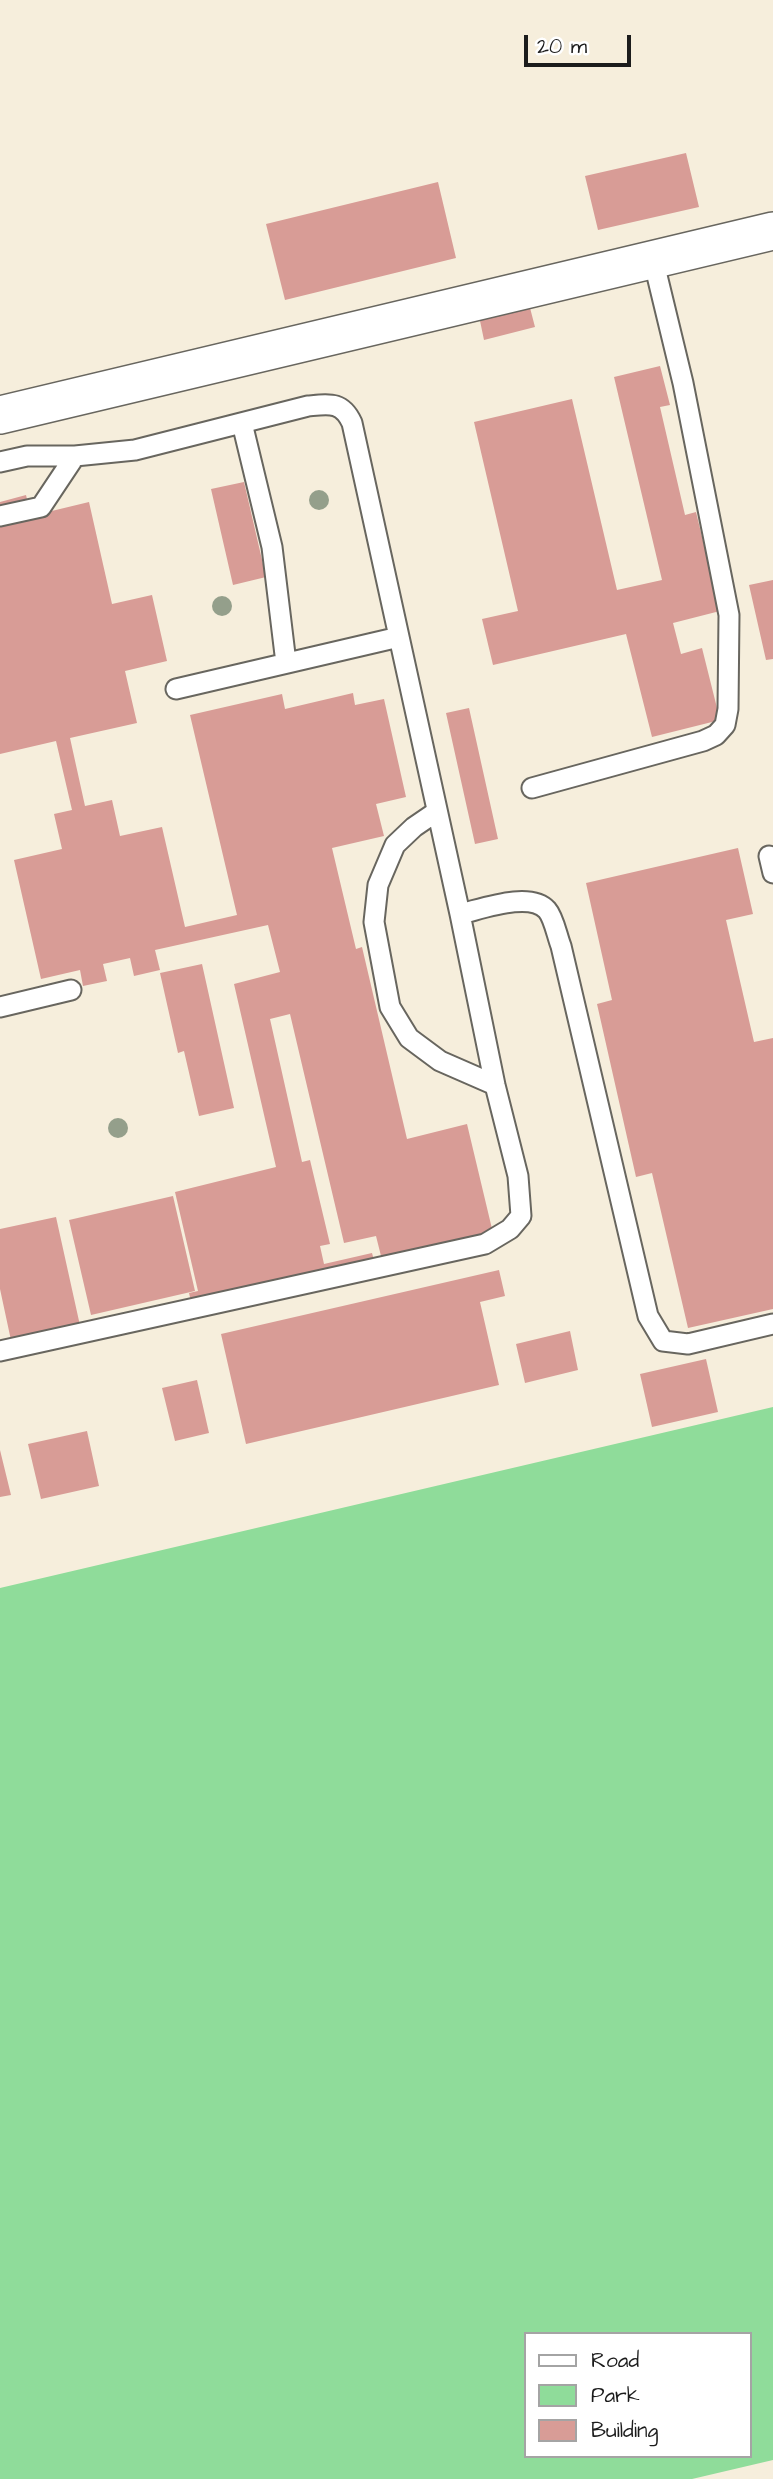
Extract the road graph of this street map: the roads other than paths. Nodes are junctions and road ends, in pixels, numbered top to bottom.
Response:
1 (773, 231) edge
2 (653, 259) junction
3 (0, 415) edge
4 (242, 423) junction
5 (75, 456) junction
6 (0, 462) edge
7 (0, 516) edge
8 (399, 637) junction
9 (286, 663) junction
10 (176, 689) dead end
11 (532, 788) dead end
12 (436, 812) junction
13 (460, 914) junction
14 (71, 990) dead end
15 (0, 1007) edge
16 (495, 1085) junction
17 (773, 1324) edge
18 (0, 1351) edge

1 - 2 street
2 - 3 street
2 - 11 lane
4 - 5 lane
4 - 8 lane
4 - 9 lane
5 - 6 lane
5 - 7 lane
8 - 9 lane
8 - 12 lane
9 - 10 lane
12 - 13 lane
12 - 16 lane
13 - 16 lane
13 - 17 lane
14 - 15 lane
16 - 18 lane

